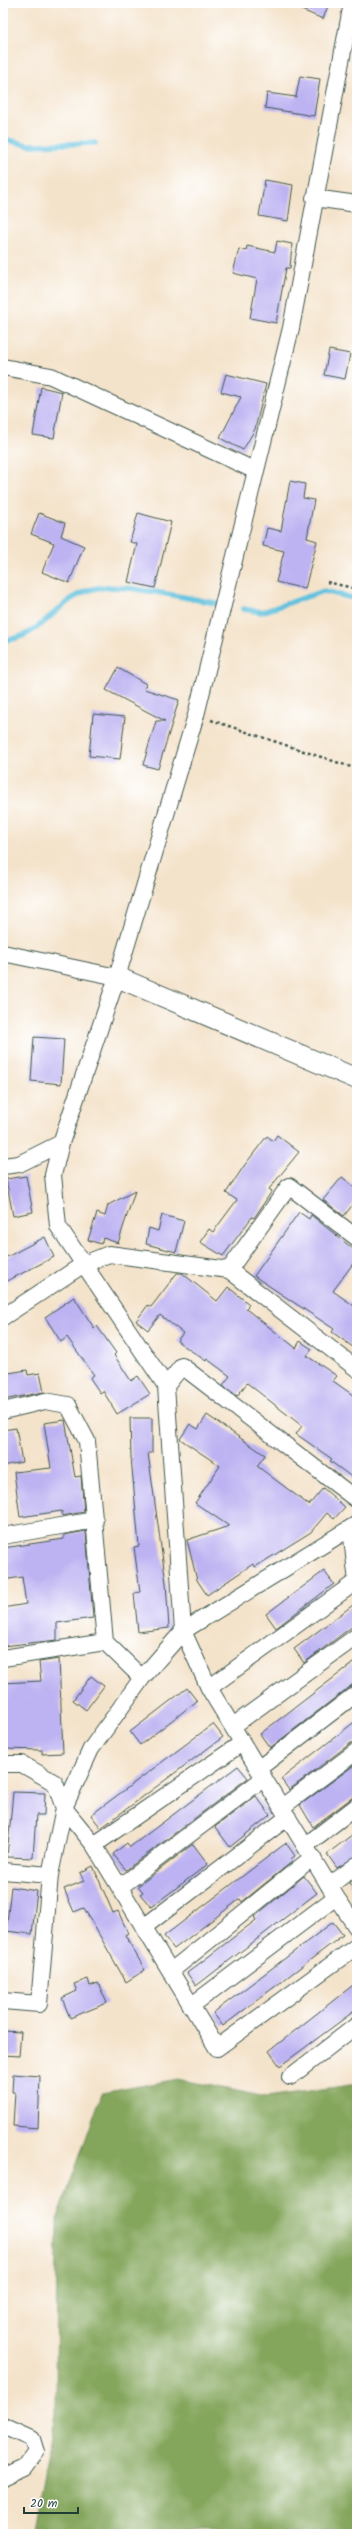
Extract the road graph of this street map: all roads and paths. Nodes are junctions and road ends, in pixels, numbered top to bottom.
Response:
1 (353, 8) edge
2 (314, 198) junction
3 (357, 204) edge
4 (3, 367) edge
5 (256, 471) junction
6 (327, 582) dead end
7 (357, 589) edge
8 (196, 715) junction
9 (357, 769) edge
10 (3, 953) edge
11 (117, 977) junction
12 (357, 1079) edge
13 (61, 1142) junction
14 (3, 1166) edge
15 (357, 1238) edge
16 (84, 1264) junction
17 (229, 1270) junction
18 (3, 1318) edge
19 (357, 1369) edge
20 (166, 1386) junction
21 (3, 1410) edge
22 (357, 1500) edge
23 (95, 1520) junction
24 (354, 1527) edge
25 (3, 1536) edge
26 (357, 1581) edge
27 (183, 1631) junction
28 (357, 1636) edge
29 (105, 1642) junction
30 (3, 1658) edge
31 (142, 1678) junction
32 (209, 1688) junction
33 (357, 1693) edge
34 (233, 1726) junction
35 (242, 1743) junction
36 (357, 1751) edge
37 (3, 1764) edge
38 (261, 1773) junction
39 (357, 1806) edge
40 (64, 1808) junction
41 (285, 1812) junction
42 (94, 1845) junction
43 (309, 1851) junction
44 (357, 1864) edge
45 (3, 1871) edge
46 (50, 1875) junction
47 (120, 1887) junction
48 (333, 1892) junction
49 (356, 1925) edge
50 (144, 1927) junction
51 (357, 1946) edge
52 (171, 1971) junction
53 (3, 2001) edge
54 (191, 2006) junction
55 (357, 2025) edge
56 (290, 2077) dead end
57 (3, 2426) edge
58 (3, 2477) edge

1 - 2 street
2 - 3 street
2 - 5 street
4 - 5 street
5 - 8 street
6 - 7 path
8 - 9 path
8 - 11 street
10 - 11 street
11 - 12 street
11 - 13 street
13 - 14 street
13 - 16 street
15 - 17 street
16 - 17 street
16 - 18 street
16 - 20 street
17 - 19 street
20 - 22 street
20 - 27 street
21 - 23 street
23 - 25 street
23 - 29 street
24 - 26 street
24 - 27 street
26 - 32 street
27 - 31 street
27 - 32 street
28 - 34 street
29 - 30 street
29 - 31 street
31 - 40 street
32 - 34 street
33 - 38 street
34 - 35 street
35 - 38 street
35 - 42 street
36 - 41 street
37 - 40 street
38 - 41 street
38 - 47 street
39 - 43 street
40 - 42 street
40 - 46 street
41 - 43 street
41 - 50 street
42 - 47 street
43 - 48 street
43 - 52 street
44 - 48 street
45 - 46 street
46 - 53 street
47 - 50 street
48 - 49 street
48 - 54 street
50 - 52 street
51 - 54 street
52 - 54 street
55 - 56 street
57 - 58 street

